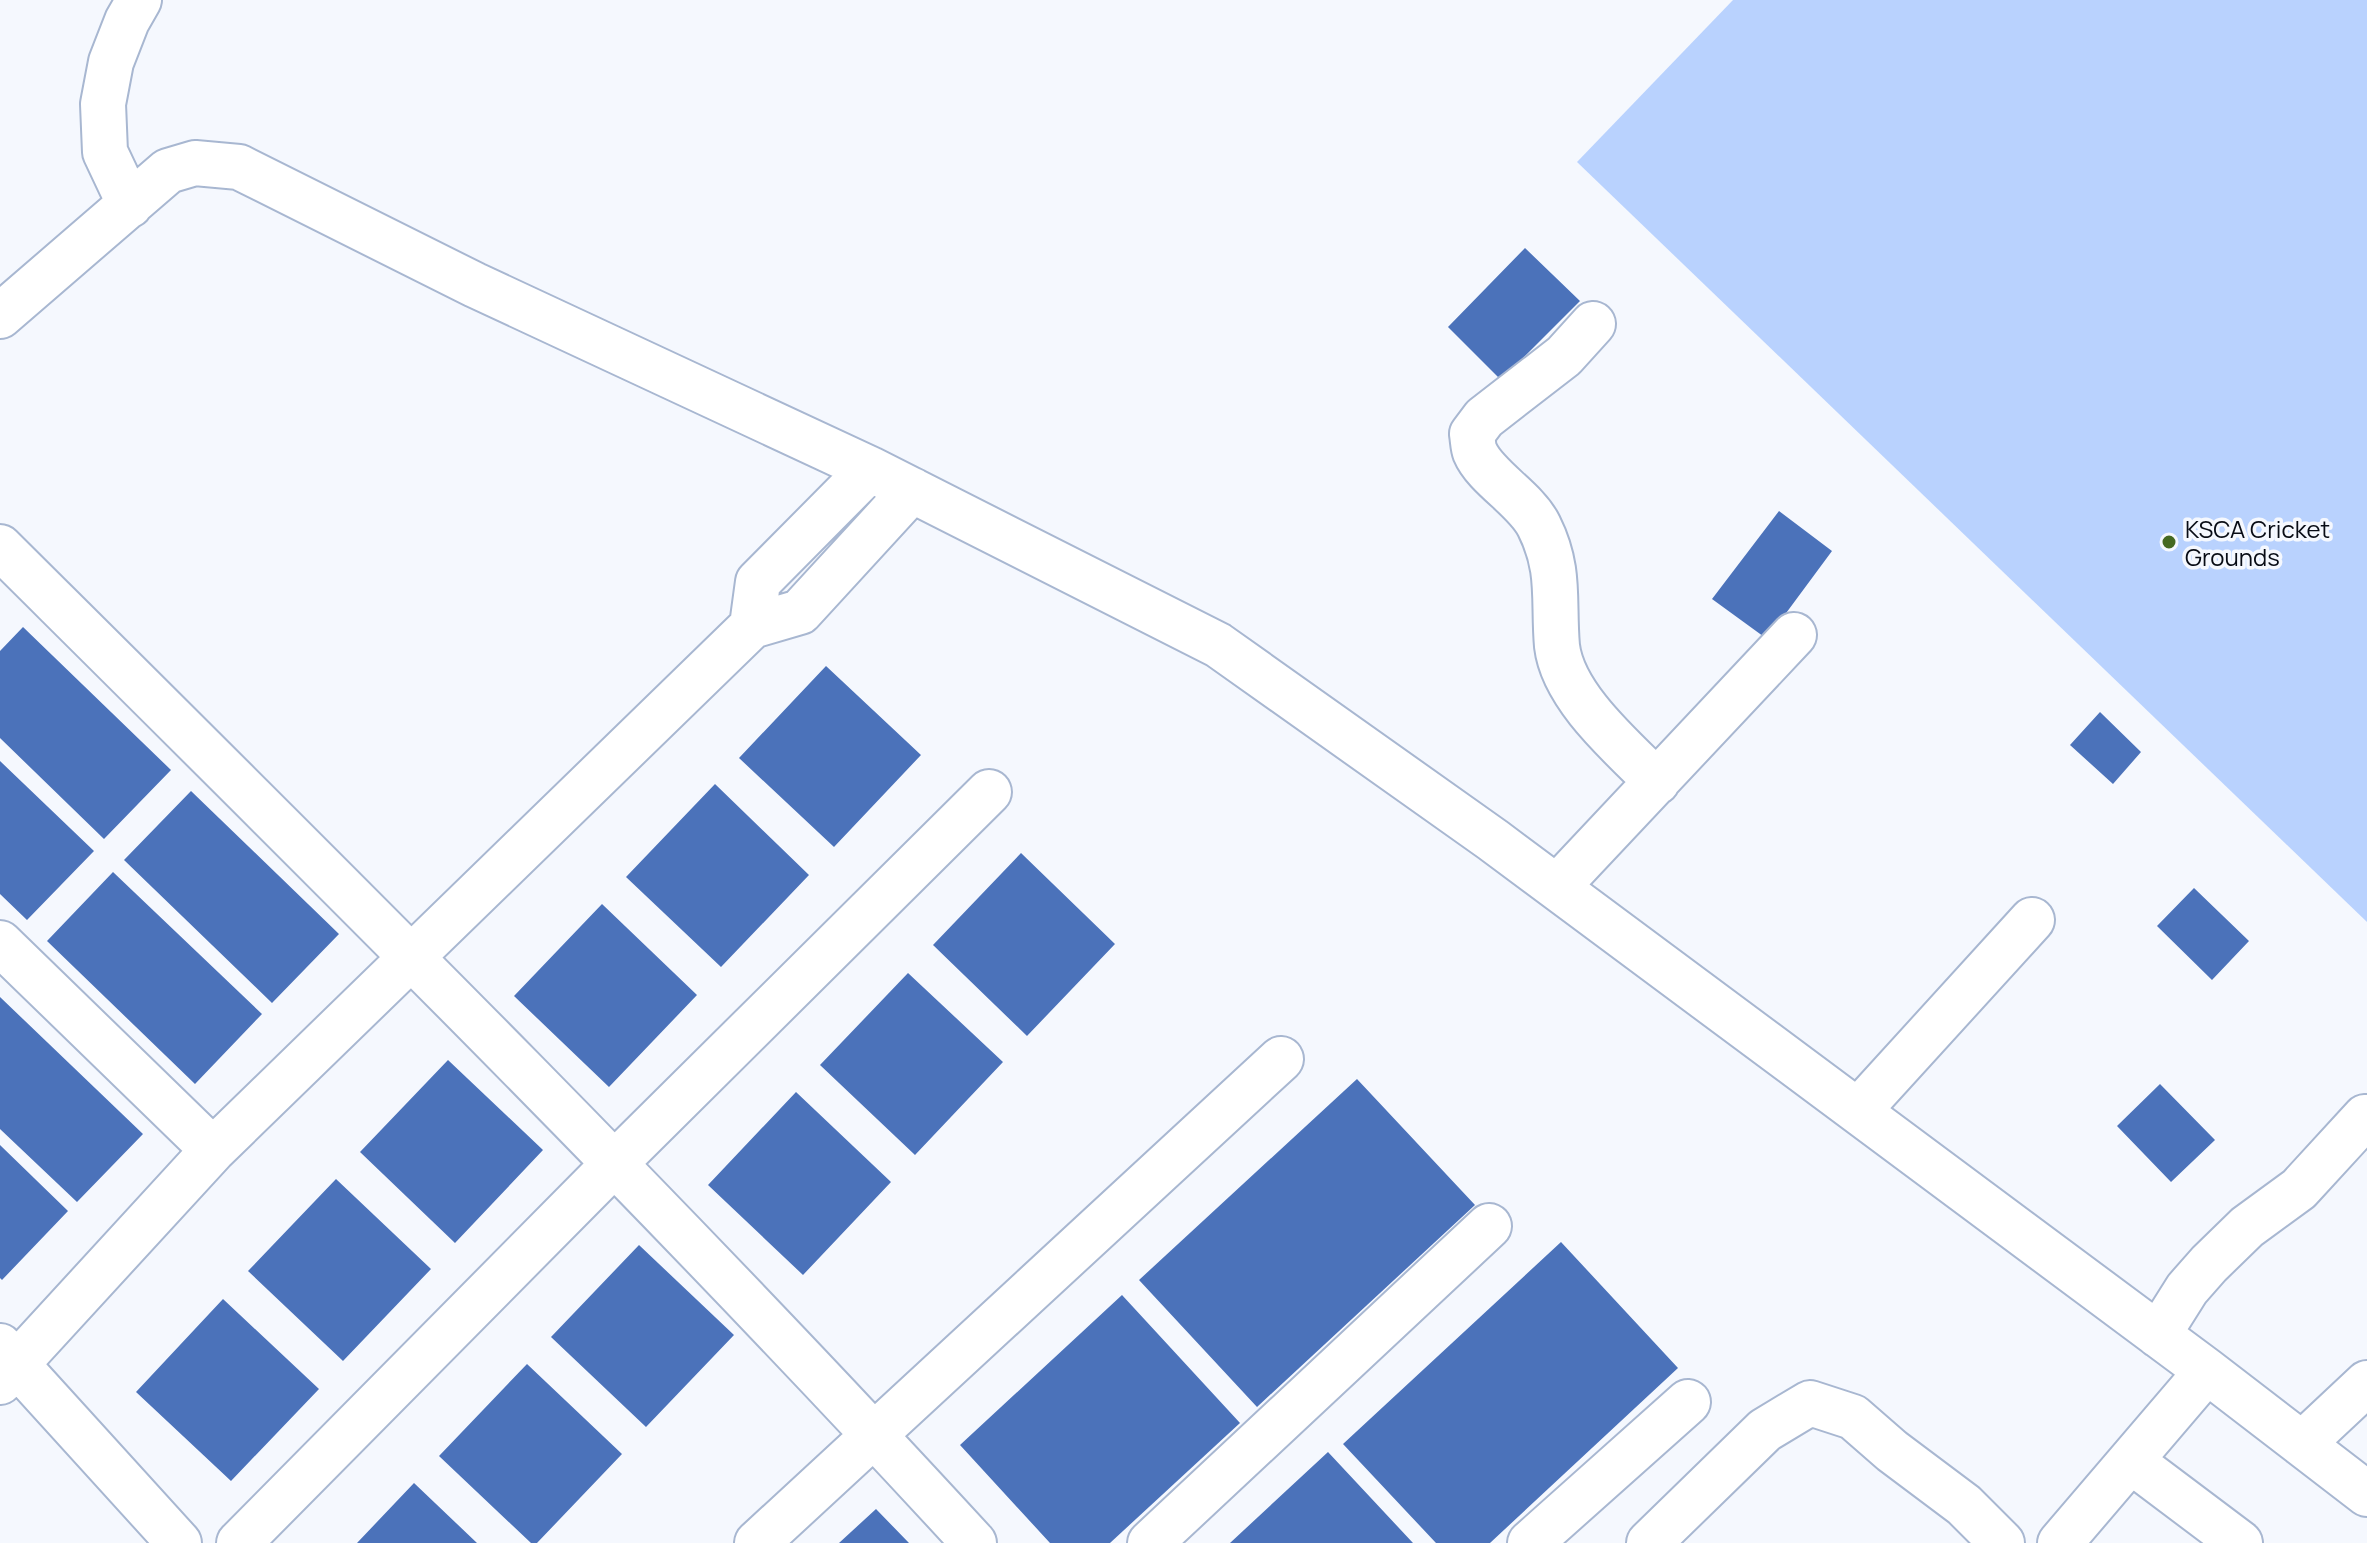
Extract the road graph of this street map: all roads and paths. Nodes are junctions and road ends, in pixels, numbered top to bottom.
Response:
1 (139, 0) edge
2 (130, 205) junction
3 (0, 316) edge
4 (1593, 324) dead end
5 (870, 469) junction
6 (912, 490) junction
7 (0, 547) edge
8 (752, 626) junction
9 (1794, 635) dead end
10 (1657, 782) junction
11 (989, 792) dead end
12 (1557, 887) junction
13 (2032, 920) dead end
14 (0, 943) edge
15 (412, 956) junction
16 (1281, 1059) dead end
17 (1858, 1111) junction
18 (2365, 1117) edge
19 (213, 1150) junction
20 (614, 1164) junction
21 (1489, 1226) dead end
22 (2158, 1335) junction
23 (6, 1364) edge
24 (2207, 1371) junction
25 (2367, 1383) edge
26 (1688, 1402) dead end
27 (875, 1436) junction
28 (2302, 1444) junction
29 (2131, 1461) junction
30 (2367, 1494) edge
31 (2068, 1540) edge
32 (179, 1543) edge
33 (239, 1543) edge
34 (757, 1543) edge
35 (974, 1543) edge
36 (1150, 1543) edge
37 (1530, 1543) edge
38 (1649, 1543) edge
39 (2002, 1543) edge
40 (2240, 1543) edge

1 - 2 street
2 - 3 street
2 - 5 street
4 - 10 street
5 - 6 street
5 - 8 street
6 - 8 street
6 - 12 street
7 - 15 street
8 - 15 street
9 - 10 street
10 - 12 street
11 - 20 street
12 - 17 street
13 - 17 street
14 - 19 street
15 - 19 street
15 - 20 street
16 - 27 street
17 - 22 street
18 - 22 street
19 - 23 street
20 - 27 street
20 - 33 street
21 - 36 street
22 - 24 street
23 - 32 street
24 - 28 street
24 - 29 street
25 - 28 street
26 - 37 street
27 - 34 street
27 - 35 street
28 - 30 street
29 - 31 street
29 - 40 street
38 - 39 street

